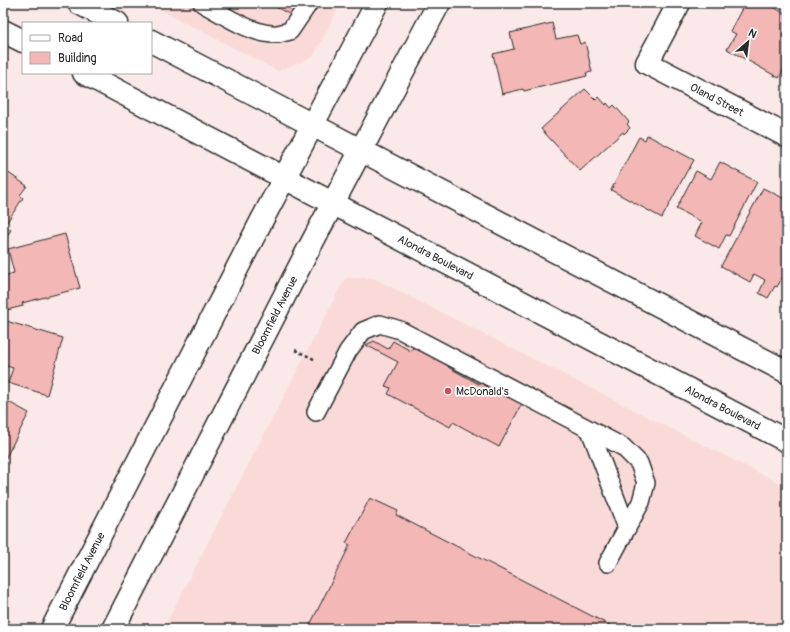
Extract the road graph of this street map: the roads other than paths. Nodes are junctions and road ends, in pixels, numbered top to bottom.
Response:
1 (202, 3) edge
2 (309, 3) edge
3 (377, 3) edge
4 (439, 3) edge
5 (679, 3) edge
6 (86, 5) edge
7 (115, 22) edge
8 (3, 30) edge
9 (22, 40) edge
10 (152, 42) edge
11 (86, 74) edge
12 (312, 125) junction
13 (787, 136) edge
14 (360, 150) junction
15 (284, 178) junction
16 (333, 203) junction
17 (787, 372) edge
18 (316, 412) dead end
19 (590, 430) junction
20 (787, 441) edge
21 (627, 528) junction
22 (608, 564) dead end
23 (120, 627) edge
24 (52, 629) edge

1 - 2 lane
3 - 12 main road, Bloomfield Avenue
4 - 14 main road, Bloomfield Avenue
5 - 13 main road, Oland Street
6 - 7 main road
8 - 9 main road
10 - 12 main road
11 - 15 main road, Alondra Boulevard
12 - 14 main road
12 - 15 main road, Bloomfield Avenue
14 - 16 main road, Bloomfield Avenue
14 - 17 main road
15 - 16 main road, Alondra Boulevard
15 - 24 main road, Bloomfield Avenue
16 - 20 main road, Alondra Boulevard
16 - 23 main road, Bloomfield Avenue
18 - 19 lane
19 - 21 lane
19 - 21 lane
21 - 22 lane

